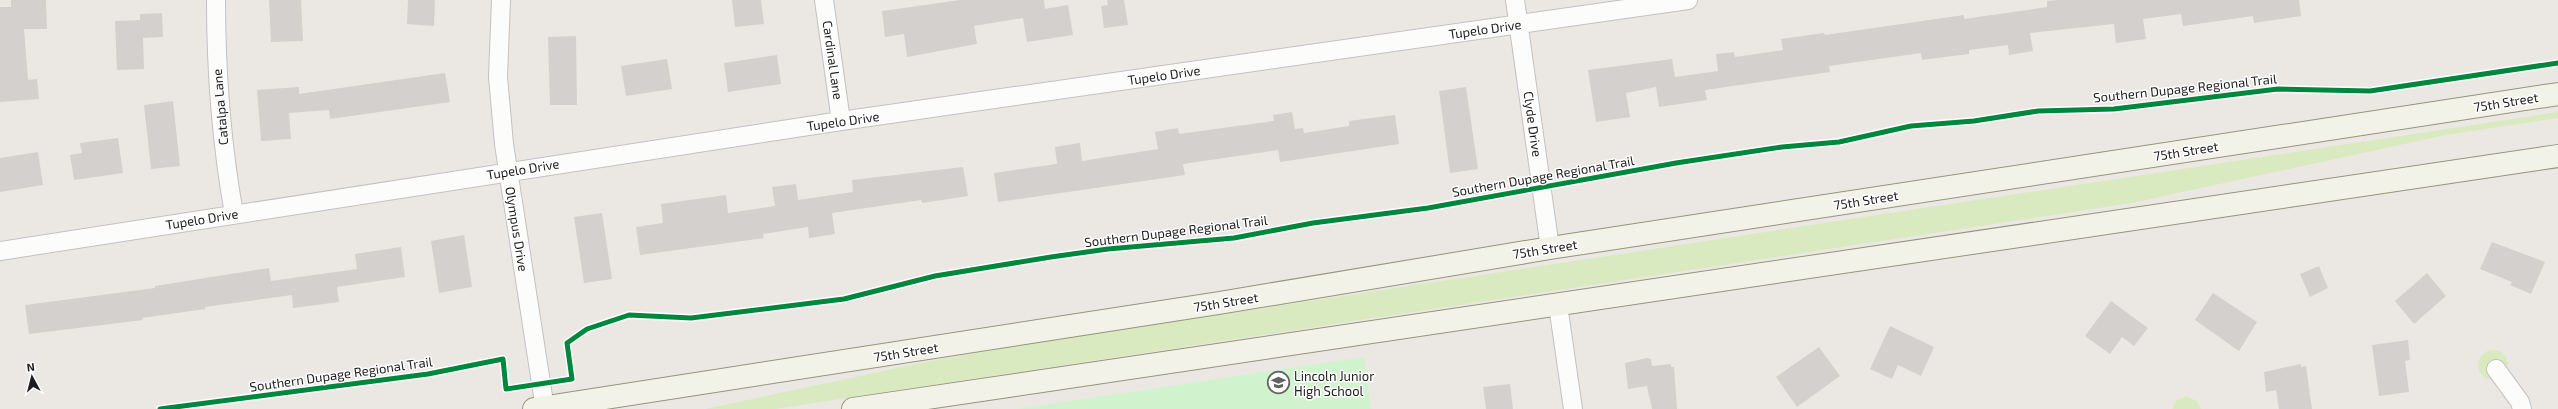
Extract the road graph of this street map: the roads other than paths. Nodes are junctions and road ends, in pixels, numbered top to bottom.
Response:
1 (216, 0) edge
2 (501, 0) edge
3 (824, 0) edge
4 (1515, 0) edge
5 (1688, 0) edge
6 (1519, 24) junction
7 (2558, 94) edge
8 (841, 121) junction
9 (2558, 156) edge
10 (507, 172) junction
11 (234, 214) junction
12 (1550, 248) junction
13 (0, 251) edge
14 (1558, 305) junction
15 (2496, 368) dead end
16 (541, 408) edge
17 (854, 409) edge
18 (1573, 409) edge
19 (2522, 409) edge

1 - 11 street, Catalpa Lane
2 - 10 street, Olympus Drive
3 - 8 street, Cardinal Lane
4 - 6 street, Clyde Drive
5 - 6 street, Tupelo Drive
6 - 8 street, Tupelo Drive
6 - 12 street, Clyde Drive
7 - 12 main road, 75th Street
8 - 10 street, Tupelo Drive
9 - 14 main road
10 - 11 street, Tupelo Drive
10 - 16 street, Olympus Drive
11 - 13 street, Tupelo Drive
12 - 16 main road, 75th Street
14 - 17 main road
14 - 18 street
15 - 19 street

